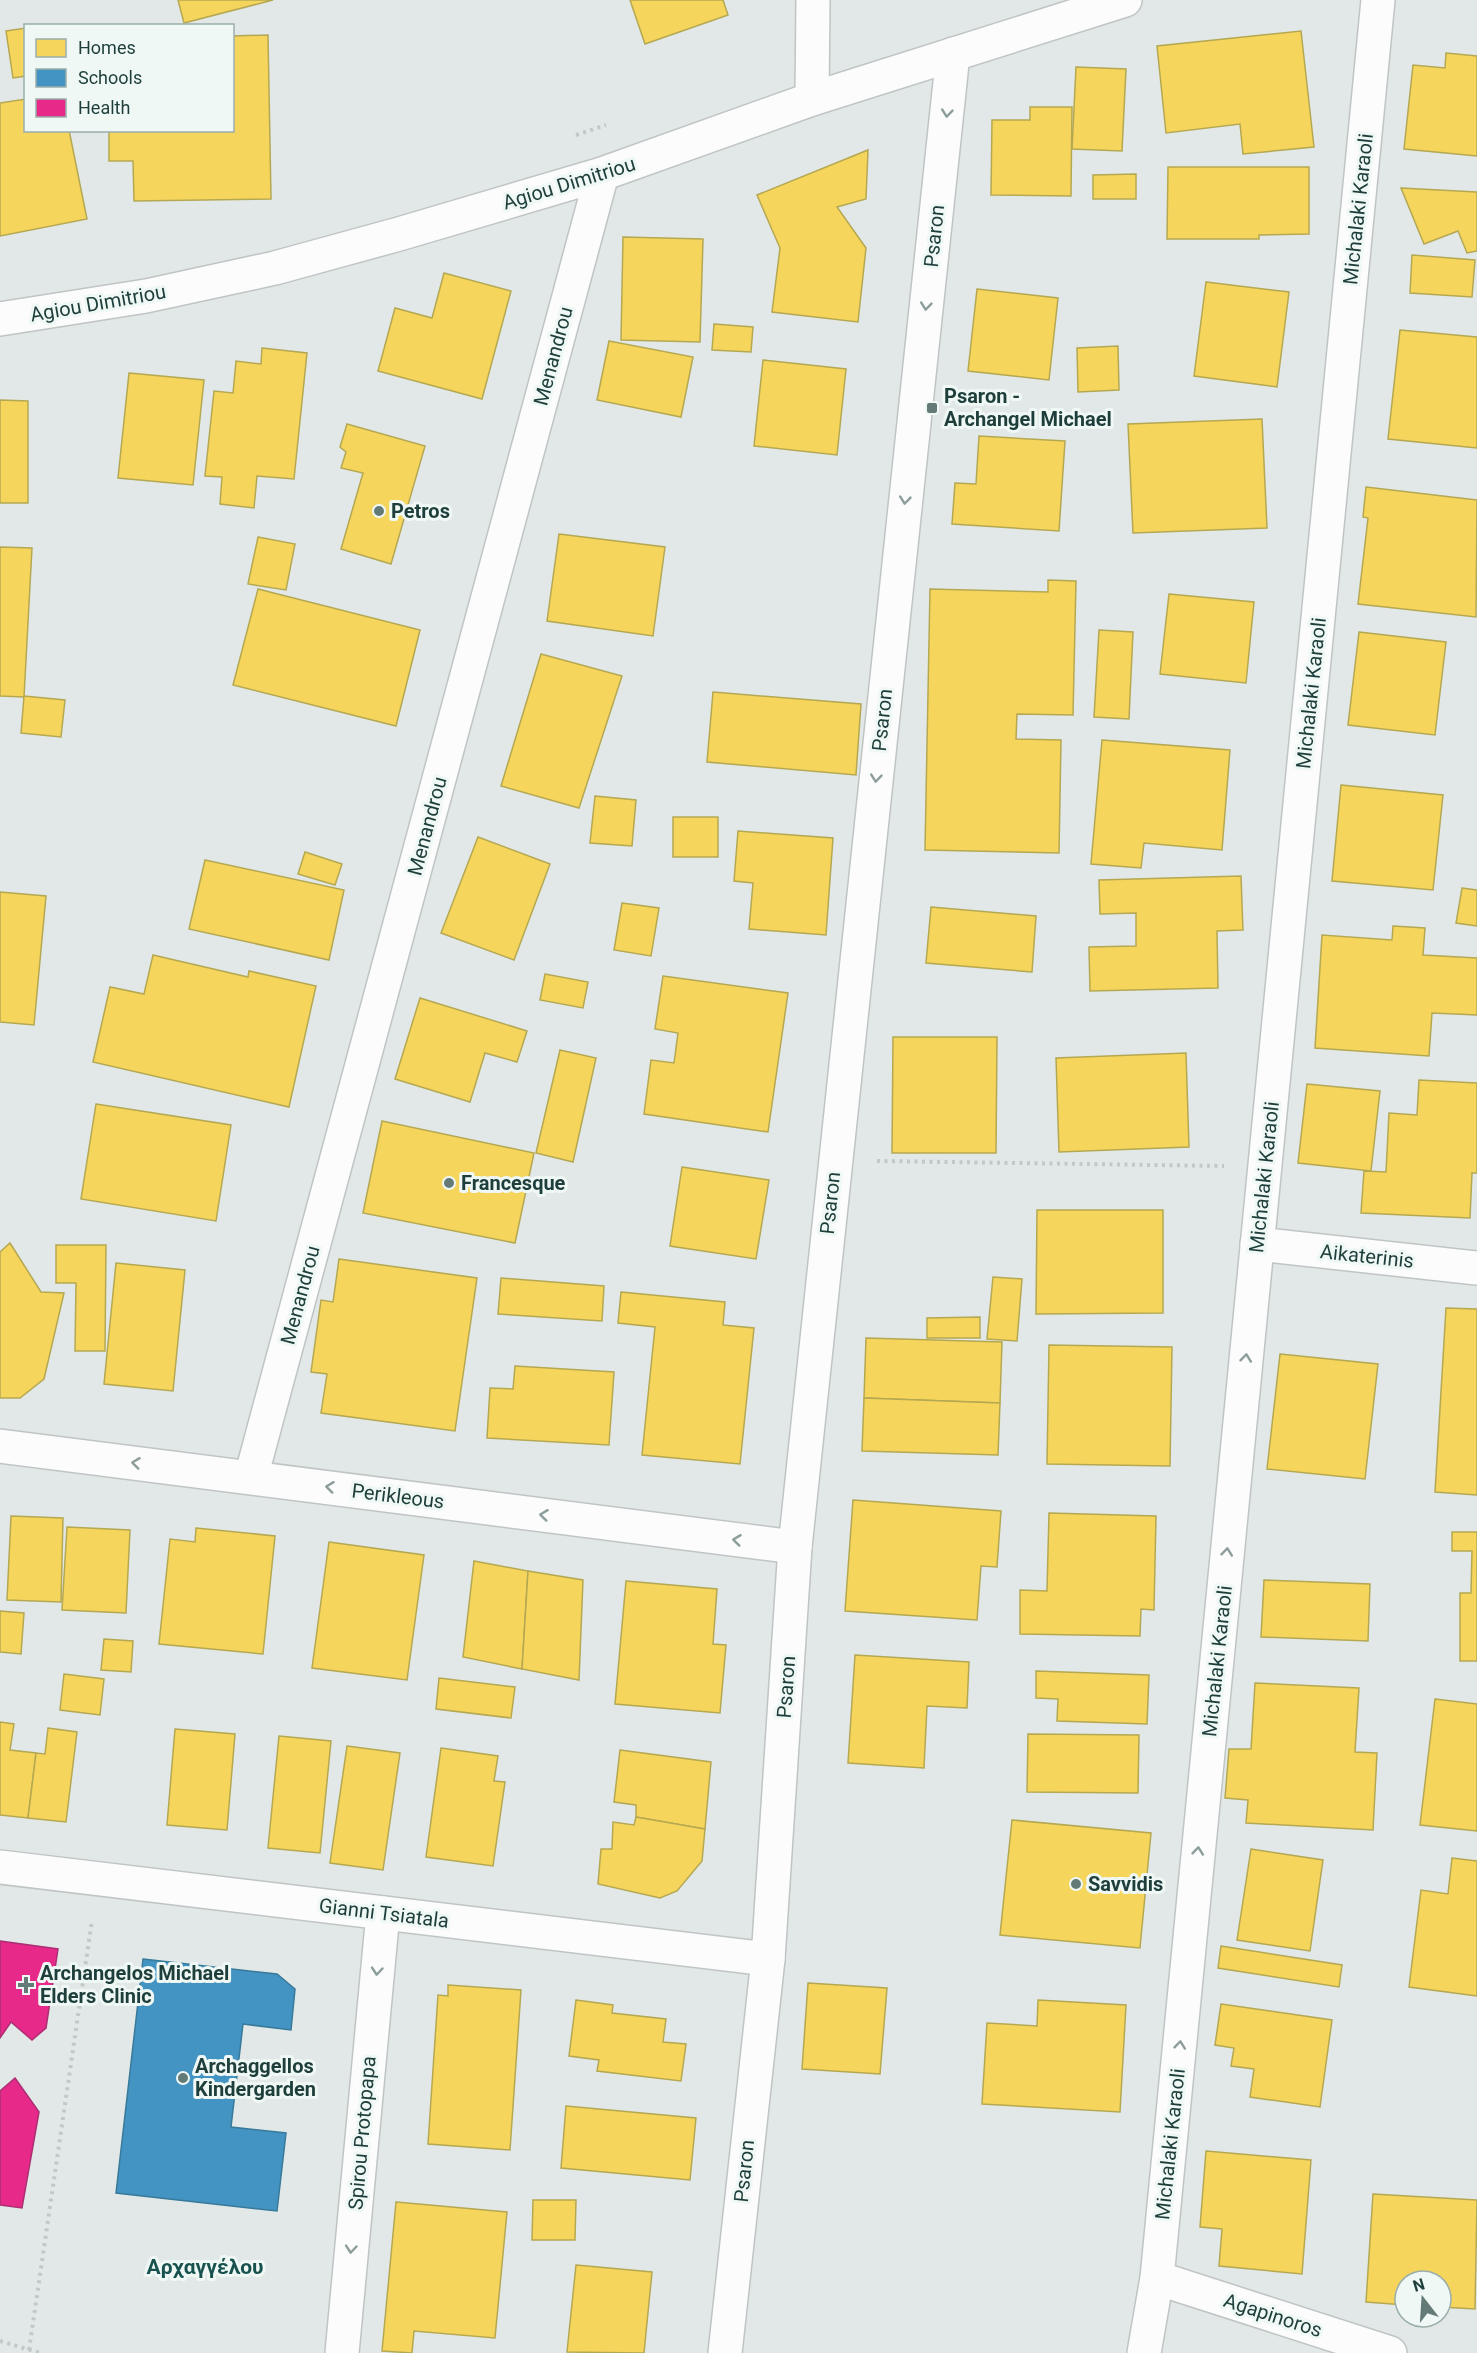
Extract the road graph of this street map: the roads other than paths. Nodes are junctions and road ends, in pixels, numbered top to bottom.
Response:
1 (813, 0) edge
2 (1125, 0) edge
3 (1378, 0) edge
4 (953, 54) junction
5 (812, 99) junction
6 (602, 174) junction
7 (0, 319) edge
8 (1257, 1244) junction
9 (1477, 1268) edge
10 (0, 1446) edge
11 (251, 1477) junction
12 (795, 1547) junction
13 (0, 1867) edge
14 (382, 1913) junction
15 (768, 1959) junction
16 (1157, 2278) junction
17 (342, 2353) edge
18 (724, 2353) edge
19 (1144, 2353) edge
20 (1390, 2353) edge

1 - 5 street
2 - 4 street, Agiou Dimitriou
3 - 8 street, Michalaki Karaoli
4 - 5 street, Agiou Dimitriou
4 -> 12 street, Psaron
5 - 6 street, Agiou Dimitriou
6 - 7 street, Agiou Dimitriou
6 - 11 street, Menandrou
8 - 9 street, Aikaterinis
16 -> 8 street, Michalaki Karaoli
11 -> 10 street, Perikleous
12 -> 11 street, Perikleous
12 - 15 street, Psaron
13 - 14 street, Gianni Tsiatala
14 - 15 street, Gianni Tsiatala
14 -> 17 street, Spirou Protopapa
15 - 18 street, Psaron
16 - 19 street, Michalaki Karaoli
16 - 20 street, Agapinoros

